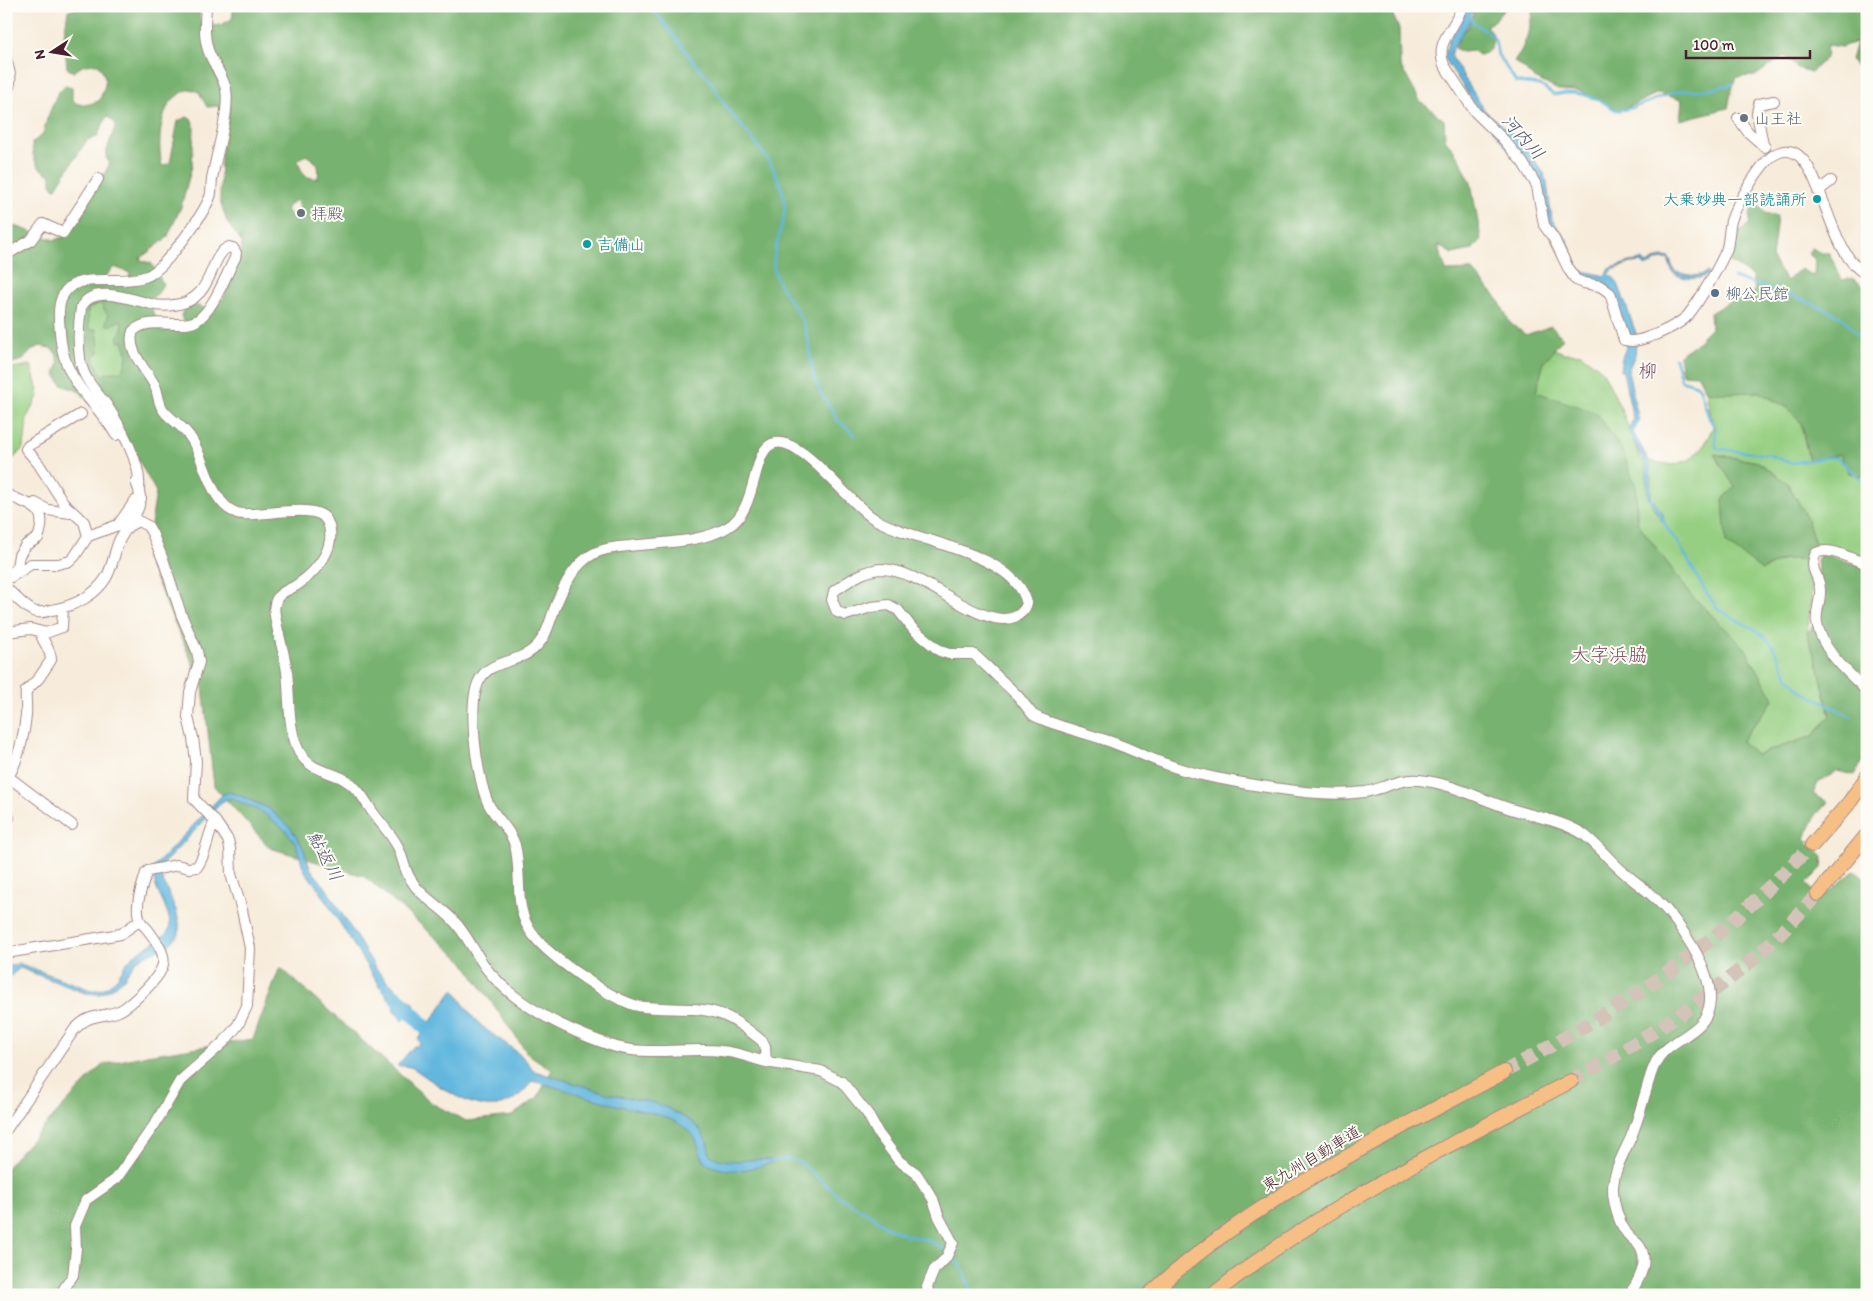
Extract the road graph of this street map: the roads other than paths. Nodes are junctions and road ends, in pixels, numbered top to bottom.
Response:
1 (206, 6) edge
2 (1462, 6) edge
3 (6, 59) edge
4 (9, 80) edge
5 (6, 92) edge
6 (1774, 101) dead end
7 (1738, 118) dead end
8 (1763, 145) junction
9 (1772, 155) junction
10 (98, 179) dead end
11 (1831, 181) dead end
12 (1818, 191) junction
13 (6, 255) edge
14 (1867, 274) edge
15 (81, 414) dead end
16 (140, 493) junction
17 (6, 494) edge
18 (29, 504) junction
19 (71, 512) junction
20 (125, 529) junction
21 (88, 536) junction
22 (1867, 563) edge
23 (7, 578) edge
24 (6, 588) edge
25 (63, 608) junction
26 (6, 632) edge
27 (40, 632) junction
28 (1867, 690) edge
29 (8, 776) edge
30 (1867, 777) edge
31 (6, 810) edge
32 (211, 816) junction
33 (6, 821) edge
34 (72, 825) dead end
35 (1867, 836) edge
36 (1812, 845) tunnel mouth
37 (1818, 894) tunnel mouth
38 (139, 921) junction
39 (6, 953) edge
40 (766, 1062) junction
41 (1504, 1072) tunnel mouth
42 (1571, 1081) tunnel mouth
43 (6, 1130) edge
44 (1218, 1291) edge
45 (60, 1295) edge
46 (929, 1295) edge
47 (1149, 1295) edge
48 (1628, 1295) edge

1 - 16 street
2 - 9 street
3 - 4 street
4 - 5 street
6 - 8 street
7 - 8 street
8 - 9 street
9 - 12 street
10 - 13 street
11 - 12 street
12 - 14 street
15 - 19 street
16 - 20 street
16 - 21 street
16 - 40 street
17 - 18 street
18 - 19 street
18 - 23 street
19 - 21 street
20 - 25 street
20 - 32 street
21 - 23 street
22 - 28 street
24 - 25 street
25 - 27 street
26 - 27 street
27 - 29 street
29 - 34 street
30 - 36 highway
31 - 33 street
32 - 38 street
32 - 45 street
35 - 37 highway
38 - 39 street
38 - 43 street
40 - 46 street
40 - 48 street
41 - 47 highway, 東九州自動車道
42 - 44 highway

